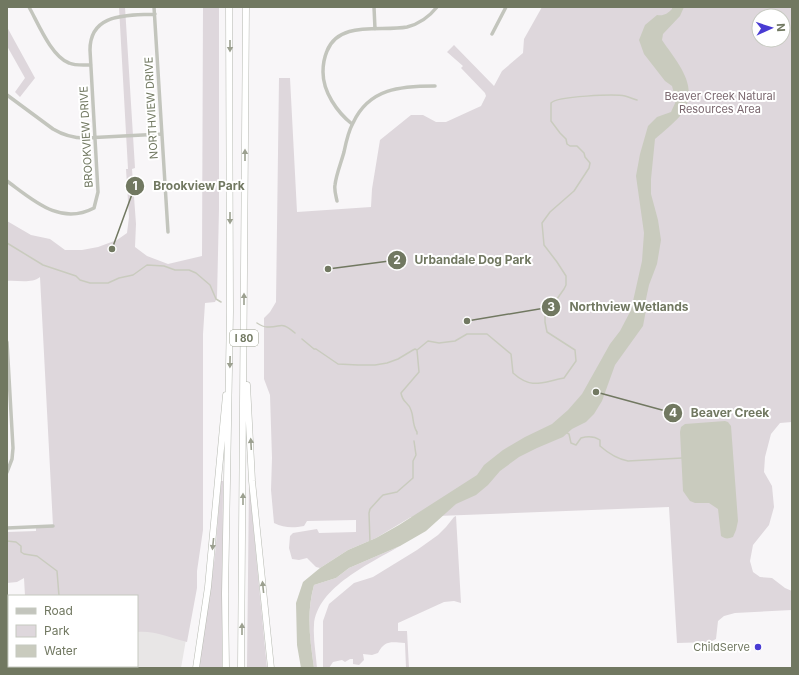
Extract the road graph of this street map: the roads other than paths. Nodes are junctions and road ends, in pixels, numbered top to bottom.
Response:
1 (29, 7) edge
2 (154, 7) edge
3 (229, 7) edge
4 (246, 7) edge
5 (374, 7) edge
6 (437, 7) edge
7 (506, 7) edge
8 (155, 14) junction
9 (375, 29) junction
10 (492, 34) dead end
11 (91, 65) junction
12 (435, 86) dead end
13 (7, 95) edge
14 (352, 124) junction
15 (162, 134) junction
16 (95, 138) junction
17 (7, 180) edge
18 (337, 201) dead end
19 (168, 232) dead end
20 (244, 321) junction
21 (7, 342) edge
22 (230, 380) junction
23 (8, 384) edge
24 (7, 472) edge
25 (53, 526) dead end
26 (7, 528) edge
27 (196, 668) edge
28 (226, 668) edge
29 (241, 668) edge
30 (271, 668) edge

1 - 11 street
2 - 8 street, NORTHVIEW DRIVE
3 -> 22 highway, I 80
20 -> 4 highway, I 80
5 - 9 street
6 - 9 street
7 - 10 street
8 - 11 street, BROOKVIEW DRIVE
8 - 15 street, NORTHVIEW DRIVE
9 - 14 street
11 - 16 street, BROOKVIEW DRIVE
12 - 14 street
13 - 16 street
14 - 18 street
15 - 16 street
15 - 19 street, NORTHVIEW DRIVE
16 - 17 street, BROOKVIEW DRIVE
29 -> 20 highway, I 80
30 -> 20 highway
21 - 23 street
22 -> 27 highway
22 - 28 highway, I 80
23 - 24 street
25 - 26 street

